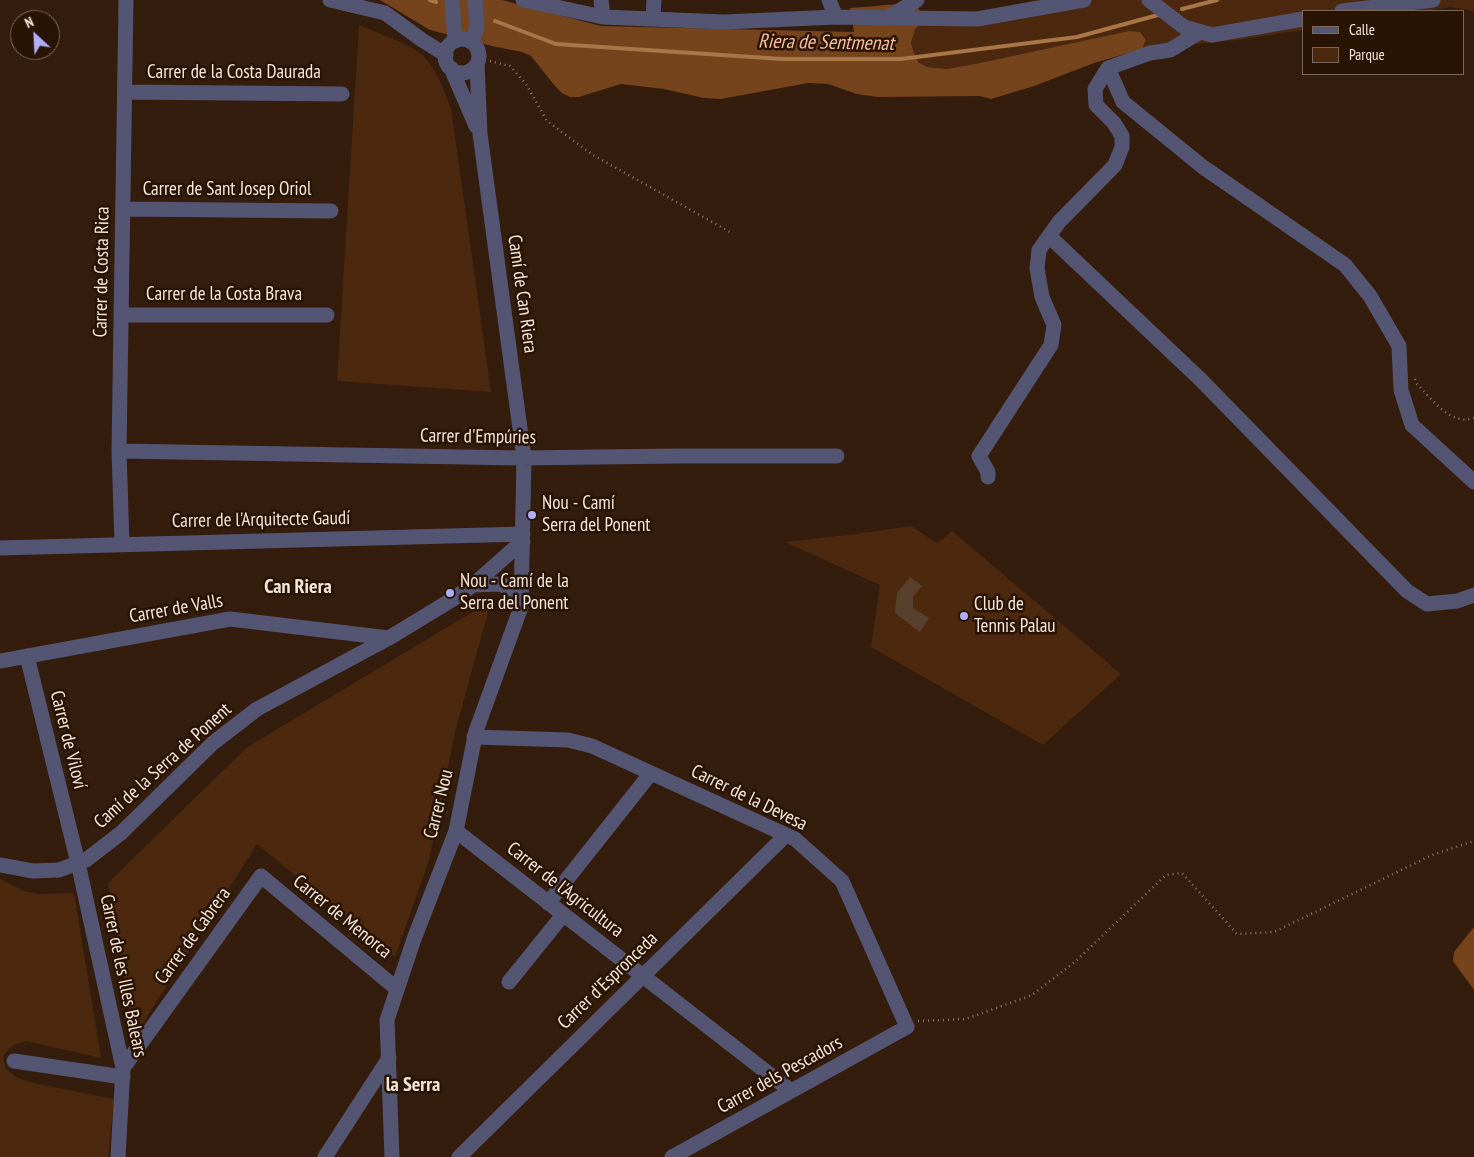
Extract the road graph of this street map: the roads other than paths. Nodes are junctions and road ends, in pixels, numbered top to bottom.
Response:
1 (126, 0) edge
2 (330, 0) edge
3 (452, 0) edge
4 (475, 0) edge
5 (523, 0) edge
6 (601, 0) edge
7 (654, 0) edge
8 (829, 0) edge
9 (918, 0) edge
10 (1084, 0) edge
11 (1149, 0) edge
12 (1433, 0) edge
13 (1350, 10) edge
14 (603, 17) junction
15 (836, 17) junction
16 (654, 18) junction
17 (888, 18) junction
18 (1302, 18) edge
19 (1200, 32) junction
20 (455, 41) junction
21 (472, 42) junction
22 (478, 61) junction
23 (448, 62) junction
24 (1108, 68) junction
25 (125, 92) junction
26 (342, 94) dead end
27 (480, 134) junction
28 (123, 209) junction
29 (331, 211) dead end
30 (1049, 236) junction
31 (121, 315) junction
32 (327, 316) dead end
33 (120, 451) junction
34 (837, 456) dead end
35 (524, 458) junction
36 (988, 477) dead end
37 (1474, 482) edge
38 (523, 537) junction
39 (122, 544) junction
40 (0, 548) edge
41 (473, 585) junction
42 (1474, 595) edge
43 (521, 607) junction
44 (389, 638) junction
45 (27, 656) junction
46 (0, 661) edge
47 (474, 737) junction
48 (651, 773) junction
49 (456, 831) junction
50 (786, 835) junction
51 (78, 863) junction
52 (0, 865) edge
53 (261, 876) joint
54 (548, 903) junction
55 (563, 915) junction
56 (643, 976) junction
57 (509, 982) dead end
58 (397, 989) junction
59 (906, 1025) joint
60 (389, 1058) junction
61 (14, 1061) dead end
62 (123, 1072) junction
63 (791, 1091) junction
64 (118, 1157) edge
65 (325, 1157) edge
66 (392, 1157) edge
67 (459, 1157) edge
68 (672, 1157) edge

1 - 25 street, Carrer de Costa Rica
2 - 23 street
3 - 20 street
4 - 21 street
5 - 14 street
6 - 14 street
7 - 16 street
8 - 15 street
9 - 17 street
10 - 17 street
11 - 19 street
12 - 13 street
14 - 16 street
15 - 16 street
15 - 17 street
18 - 19 street
19 - 24 street
20 - 21 street
20 - 23 street
21 - 22 street
22 - 23 street
22 - 27 street, Camí de Can Riera
23 - 27 street, Camí de Can Riera
24 - 30 street
24 - 37 street
25 - 26 street, Carrer de la Costa Daurada
25 - 28 street, Carrer de Costa Rica
27 - 35 street, Camí de Can Riera
28 - 29 street, Carrer de Sant Josep Oriol
28 - 31 street, Carrer de Costa Rica
30 - 36 street
30 - 42 street
31 - 32 street, Carrer de la Costa Brava
31 - 33 street, Carrer de Costa Rica
33 - 35 street, Carrer d'Empúries
33 - 39 street, Carrer de Costa Rica
34 - 35 street, Carrer d'Empúries
35 - 38 street, Carrer Nou
38 - 39 street, Carrer de l'Arquitecte Gaudí
38 - 41 street, Camí de la Serra de Ponent
38 - 43 street, Carrer Nou
39 - 40 street, Carrer de l'Arquitecte Gaudí
41 - 43 street, Camí de la Serra de Ponent
41 - 44 street, Camí de la Serra de Ponent
43 - 47 street, Carrer Nou
44 - 45 street, Carrer de Valls
44 - 51 street, Camí de la Serra de Ponent
45 - 46 street, Carrer de Valls
45 - 51 street, Carrer de Viloví
47 - 48 street, Carrer de la Devesa
47 - 49 street, Carrer Nou
48 - 50 street, Carrer de la Devesa
48 - 54 street
49 - 54 street, Carrer de l'Agricultura
49 - 58 street, Carrer Nou
50 - 56 street, Carrer d'Espronceda
50 - 59 street, Carrer de la Devesa
51 - 52 street, Camí de la Serra de Ponent
51 - 62 street, Carrer de les Illes Balears
53 - 58 street, Carrer de Menorca
53 - 62 street, Carrer de Cabrera
54 - 55 street, Carrer de l'Agricultura
55 - 56 street, Carrer de l'Agricultura
55 - 57 street
56 - 63 street, Carrer de l'Agricultura
56 - 67 street, Carrer d'Espronceda
58 - 60 street, Carrer Nou
59 - 63 street, Carrer dels Pescadors
60 - 65 street
60 - 66 street, Carrer Nou
61 - 62 street
62 - 64 street, Carrer de les Illes Balears
63 - 68 street, Carrer dels Pescadors

